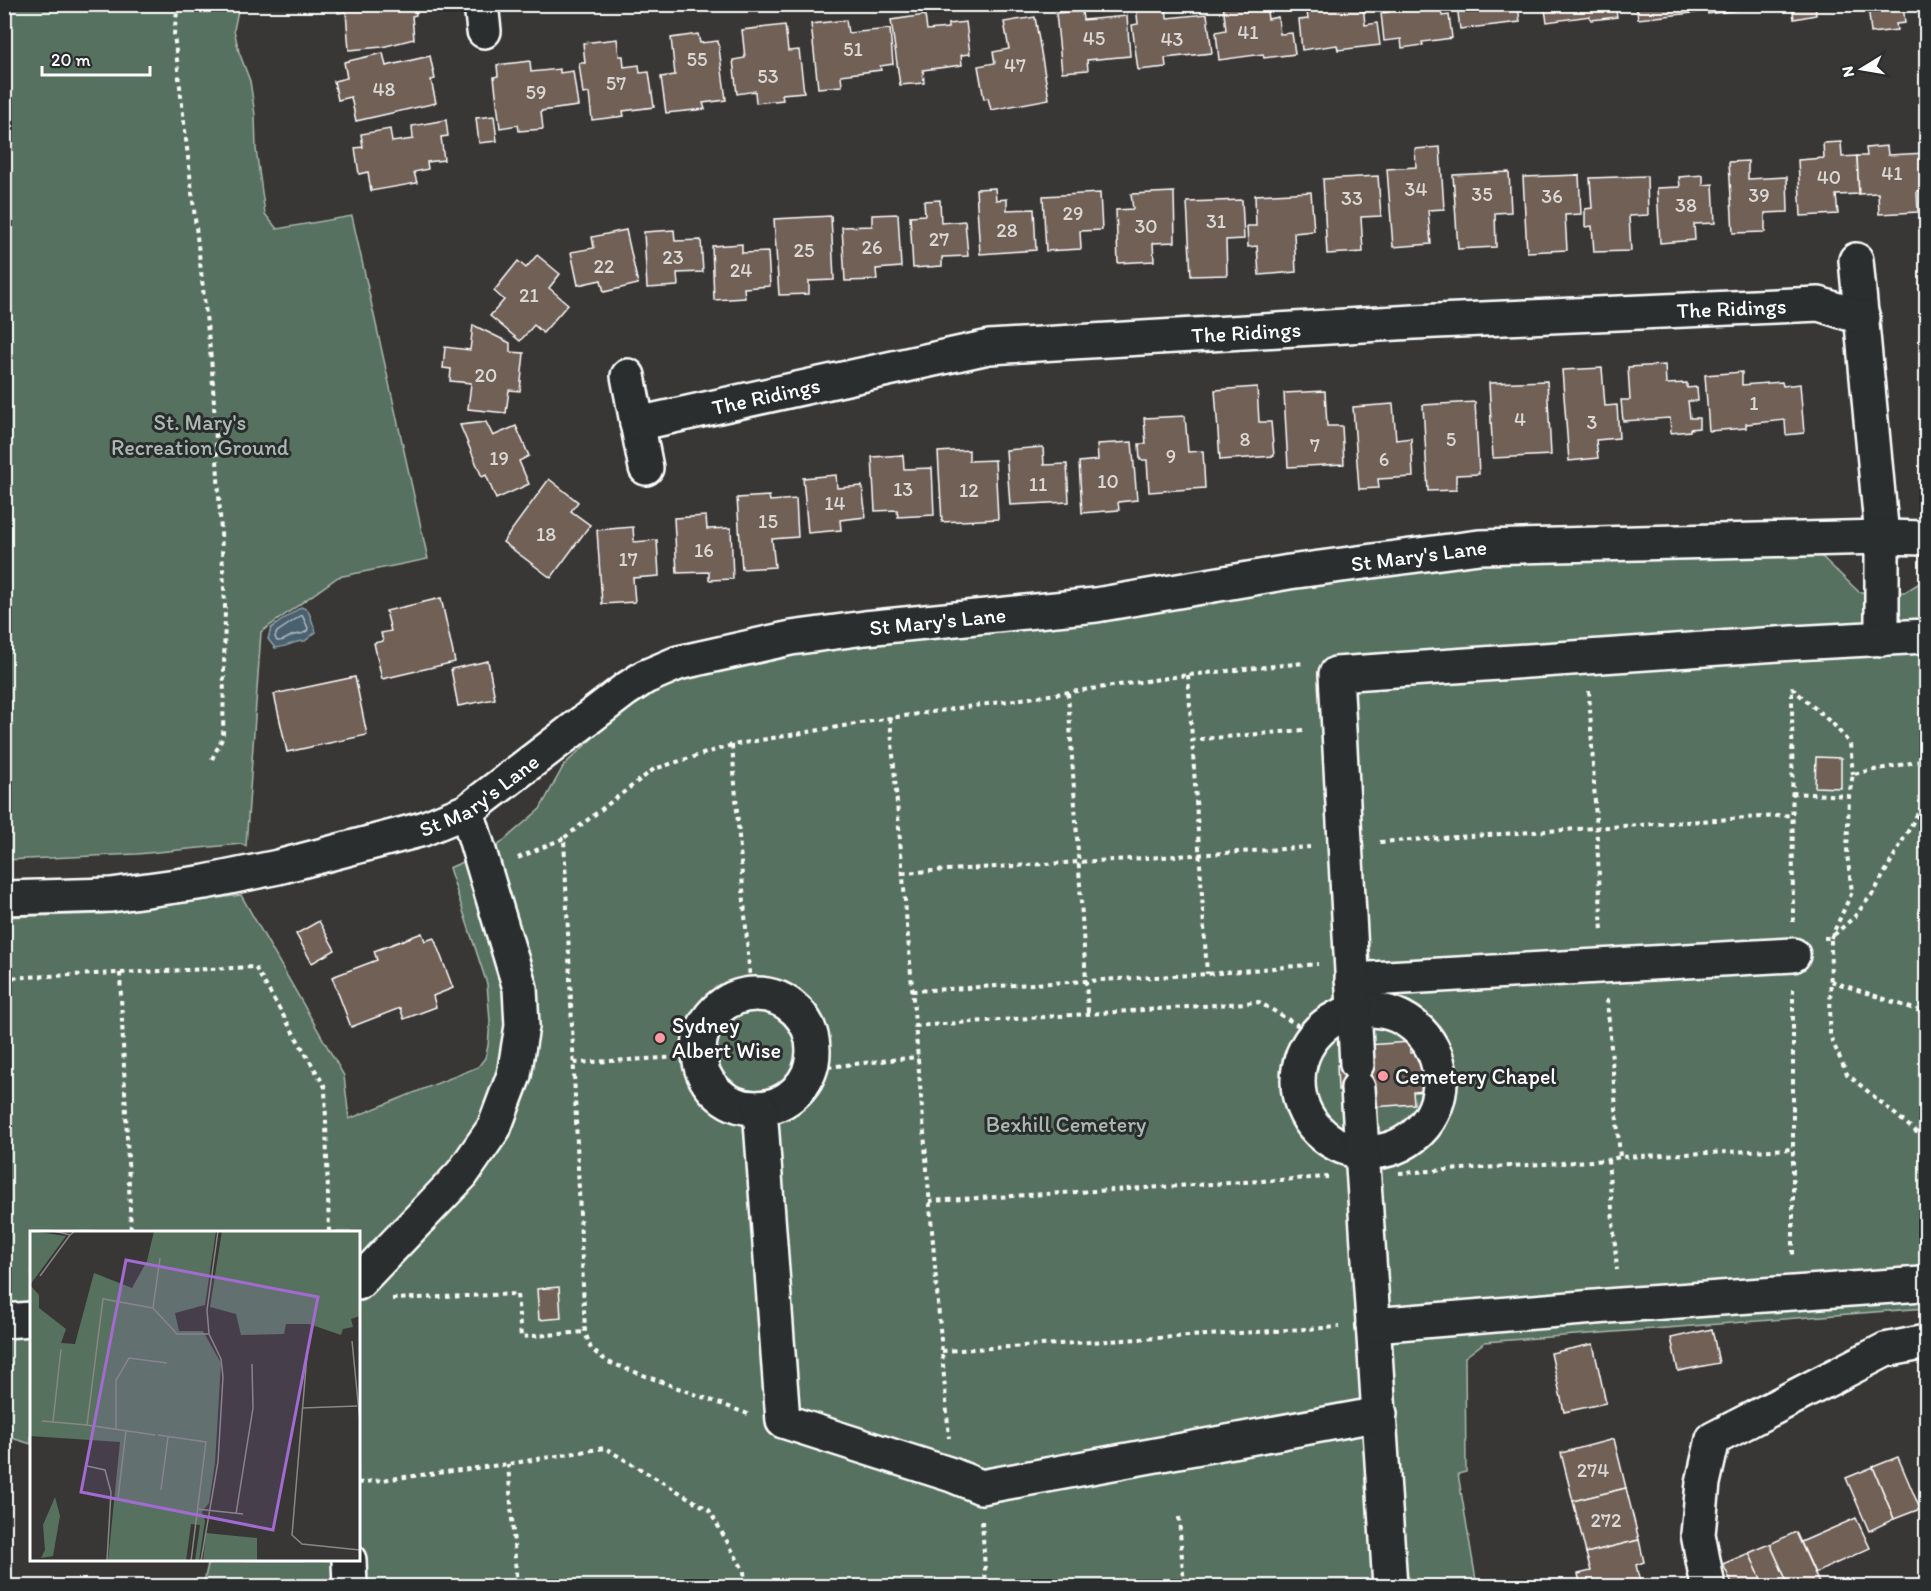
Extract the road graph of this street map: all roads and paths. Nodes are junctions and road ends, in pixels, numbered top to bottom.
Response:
1 (177, 4) edge
2 (1856, 260) dead end
3 (1863, 318) junction
4 (628, 376) dead end
5 (637, 424) junction
6 (646, 468) dead end
7 (1881, 537) junction
8 (1926, 538) edge
9 (1926, 636) edge
10 (1882, 639) junction
11 (1587, 657) junction
12 (1336, 674) junction
13 (1188, 675) junction
14 (1068, 693) junction
15 (890, 718) junction
16 (1339, 727) junction
17 (1191, 740) junction
18 (732, 745) junction
19 (1926, 760) edge
20 (211, 761) dead end
21 (1853, 774) junction
22 (1792, 793) junction
23 (1926, 793) edge
24 (1849, 796) junction
25 (467, 811) junction
26 (564, 838) junction
27 (485, 872) junction
28 (4, 898) edge
29 (1831, 938) junction
30 (1793, 948) junction
31 (1604, 966) junction
32 (120, 973) junction
33 (1207, 974) junction
34 (4, 978) edge
35 (1086, 981) junction
36 (1831, 981) junction
37 (1352, 984) junction
38 (912, 991) junction
39 (751, 993) junction
40 (1088, 1013) junction
41 (1926, 1013) edge
42 (915, 1026) junction
43 (1314, 1035) junction
44 (698, 1056) junction
45 (918, 1058) junction
46 (574, 1063) junction
47 (810, 1069) junction
48 (760, 1108) junction
49 (1926, 1140) edge
50 (1362, 1153) junction
51 (1620, 1157) dead end
52 (1608, 1160) dead end
53 (131, 1231) edge
54 (329, 1231) edge
55 (1922, 1284) dead end
56 (370, 1291) edge
57 (1793, 1294) junction
58 (1620, 1305) junction
59 (30, 1319) edge
60 (4, 1321) edge
61 (1373, 1325) junction
62 (585, 1332) junction
63 (1926, 1342) edge
64 (942, 1351) junction
65 (1380, 1414) junction
66 (783, 1421) junction
67 (508, 1464) junction
68 (966, 1481) junction
69 (360, 1483) edge
70 (1179, 1517) dead end
71 (350, 1561) edge
72 (350, 1587) edge
73 (517, 1587) edge
74 (745, 1587) edge
75 (986, 1587) edge
76 (1184, 1587) edge
77 (1390, 1587) edge
78 (1708, 1587) edge

1 - 20 path
2 - 3 street
3 - 5 street, The Ridings
3 - 7 street
4 - 5 street
5 - 6 street
7 - 8 street, St Mary's Lane
7 - 10 street
7 - 25 street, St Mary's Lane
9 - 10 street
10 - 11 street
11 - 12 street
11 - 31 path
12 - 13 path
12 - 16 street
13 - 14 path
13 - 17 path
14 - 15 path
14 - 35 path
15 - 18 path
15 - 38 path
16 - 17 path
16 - 37 street
17 - 33 path
18 - 26 path
18 - 39 path
19 - 21 path
21 - 22 path
21 - 24 path
22 - 24 path
22 - 30 path
23 - 29 path
24 - 29 path
25 - 27 street
25 - 28 street, St Mary's Lane
26 - 27 path
26 - 46 path
27 - 56 street
29 - 30 path
29 - 36 path
30 - 31 street
30 - 57 path
31 - 37 street
31 - 51 path
32 - 34 path
32 - 53 path
32 - 54 path
33 - 35 path
33 - 37 path
35 - 38 path
35 - 40 path
36 - 41 path
36 - 49 path
37 - 43 street
37 - 50 street
37 - 50 street
38 - 42 path
39 - 44 street
39 - 47 street
40 - 42 path
40 - 43 path
42 - 45 path
43 - 50 street
44 - 46 path
44 - 48 street
45 - 47 path
45 - 64 path
46 - 62 path
47 - 48 street
48 - 66 street
50 - 61 street
52 - 58 path
55 - 57 street
56 - 62 path
57 - 58 street
58 - 61 street
59 - 60 street
61 - 64 path
61 - 65 street
62 - 66 path
63 - 78 street
64 - 68 path
65 - 68 street
65 - 77 street
66 - 68 street
67 - 69 path
67 - 73 path
67 - 74 path
68 - 75 path
70 - 76 path
71 - 72 street

